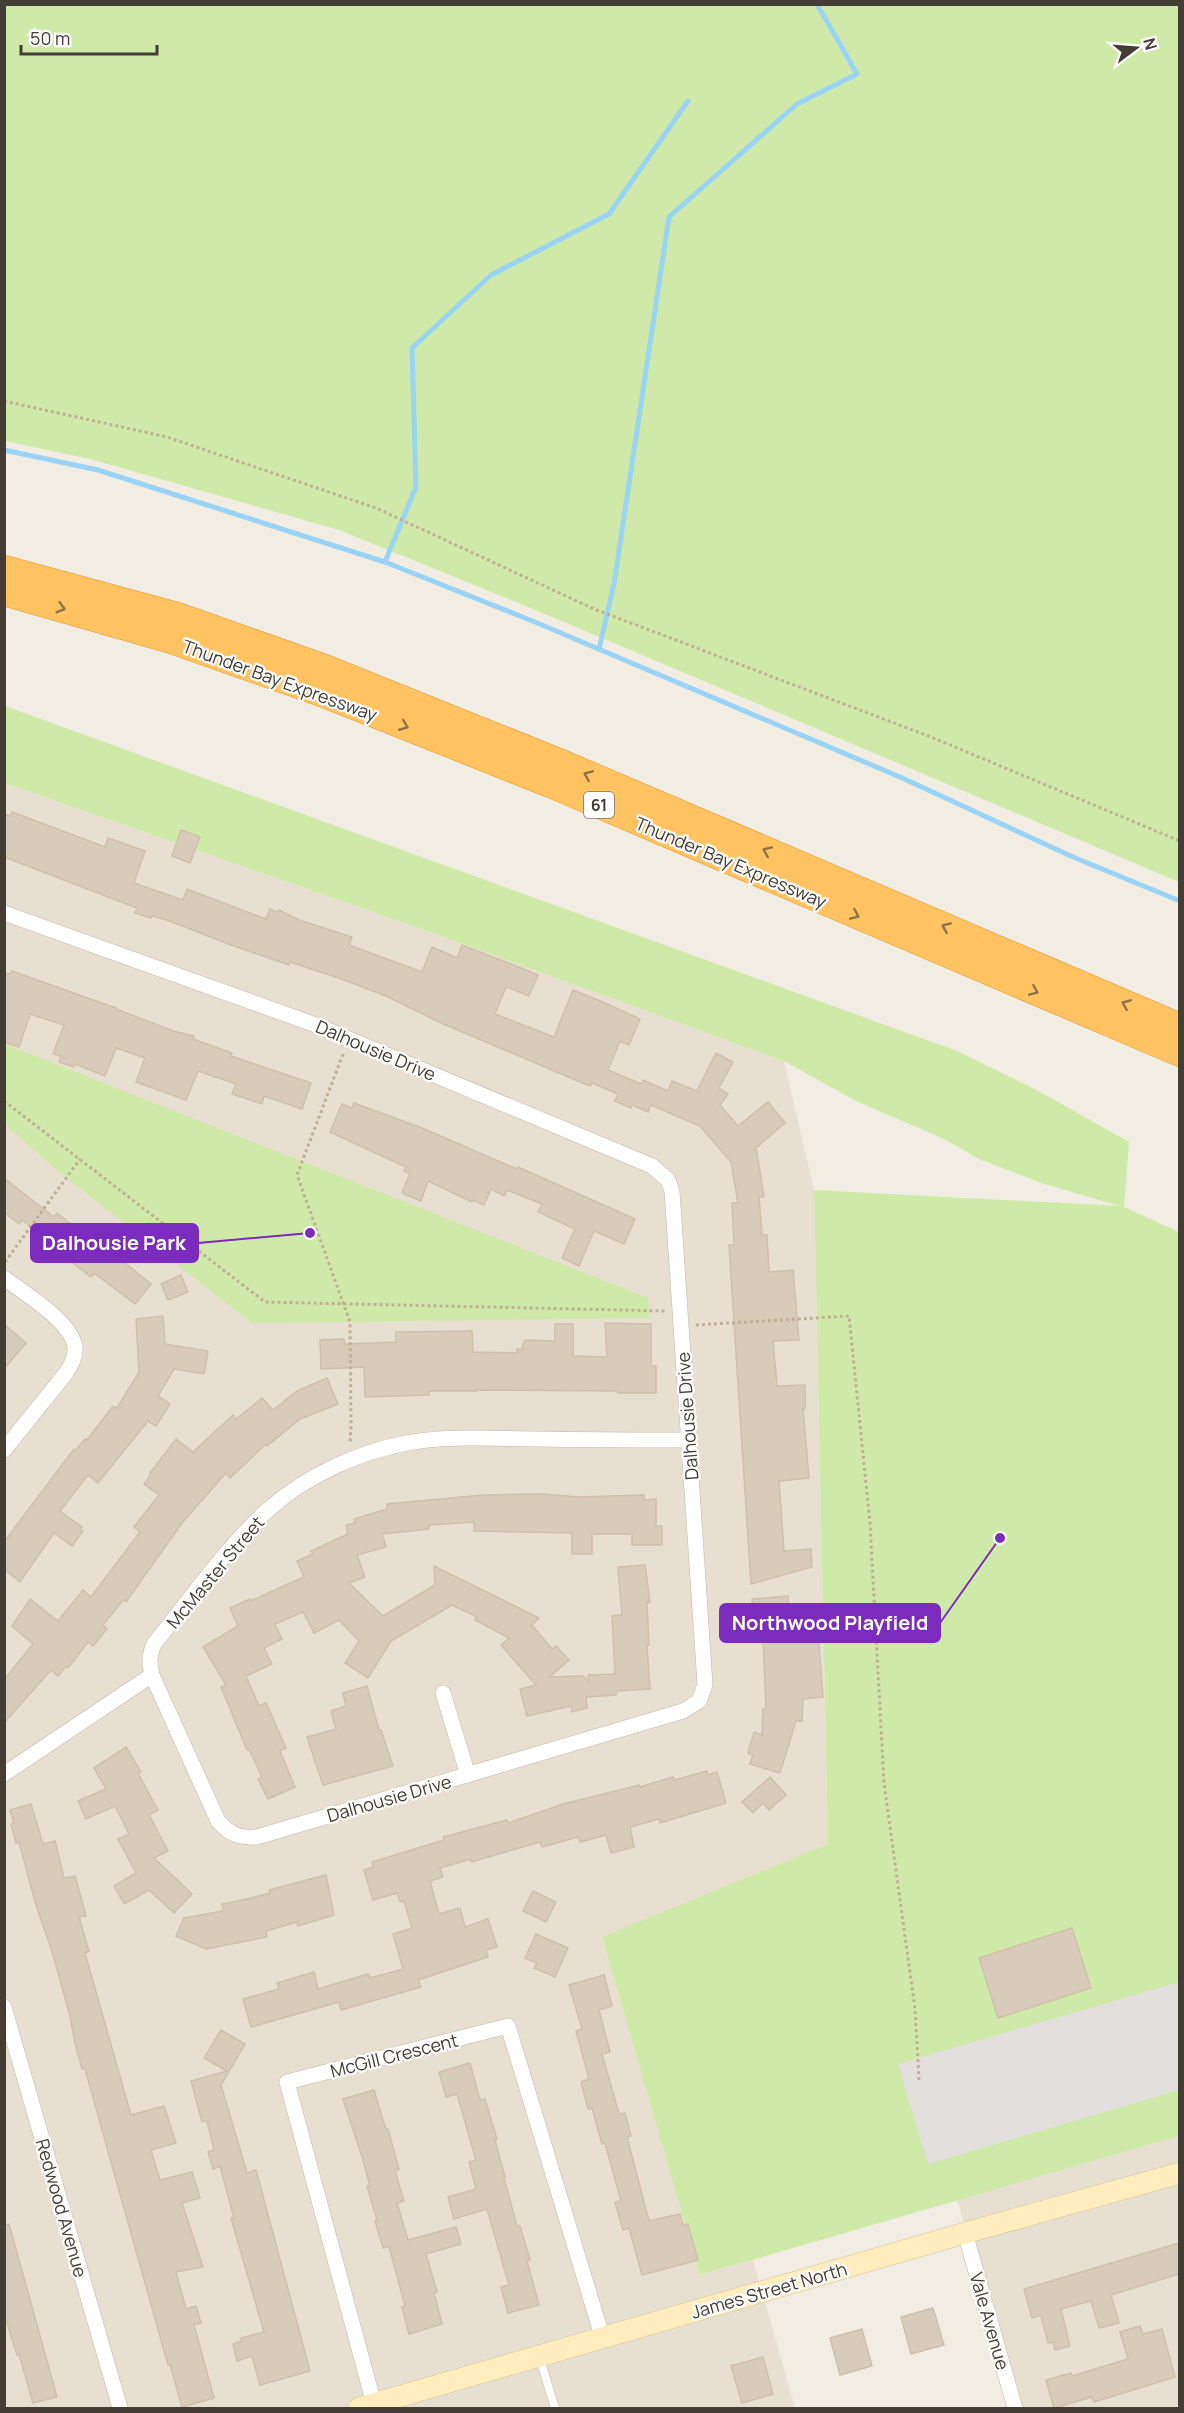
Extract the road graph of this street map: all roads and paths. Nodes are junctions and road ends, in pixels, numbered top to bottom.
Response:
1 (4, 401) edge
2 (4, 569) edge
3 (4, 592) edge
4 (1179, 841) edge
5 (4, 913) edge
6 (1179, 1027) edge
7 (350, 1039) junction
8 (1179, 1053) edge
9 (4, 1101) edge
10 (80, 1160) junction
11 (4, 1262) edge
12 (4, 1278) edge
13 (345, 1304) junction
14 (681, 1319) junction
15 (689, 1440) junction
16 (4, 1450) edge
17 (348, 1461) junction
18 (152, 1675) junction
19 (443, 1693) dead end
20 (4, 1774) edge
21 (468, 1775) junction
22 (6, 2014) edge
23 (919, 2080) dead end
24 (1179, 2173) edge
25 (965, 2233) junction
26 (603, 2339) junction
27 (540, 2357) junction
28 (366, 2406) edge
29 (120, 2409) edge
30 (555, 2409) edge
31 (1015, 2409) edge

1 - 4 path
6 -> 2 highway, Thunder Bay Expressway / 61
3 -> 8 highway, Thunder Bay Expressway / 61
5 - 7 street, Dalhousie Drive
7 - 13 path
7 - 14 street, Dalhousie Drive
9 - 10 path
10 - 11 path
10 - 13 path
12 - 16 street
13 - 14 path
13 - 17 path
14 - 15 street, Dalhousie Drive
14 - 23 path
15 - 17 street, McMaster Street
15 - 21 street, Dalhousie Drive
17 - 18 street, McMaster Street
18 - 20 street
18 - 21 street, Dalhousie Drive
19 - 21 street
22 - 29 street, Redwood Avenue
24 - 25 street, James Street North
25 - 26 street, James Street North
25 - 31 street, Vale Avenue
26 - 27 street, James Street North
26 - 28 street, McGill Crescent
27 - 28 street, James Street North
27 - 30 lane

